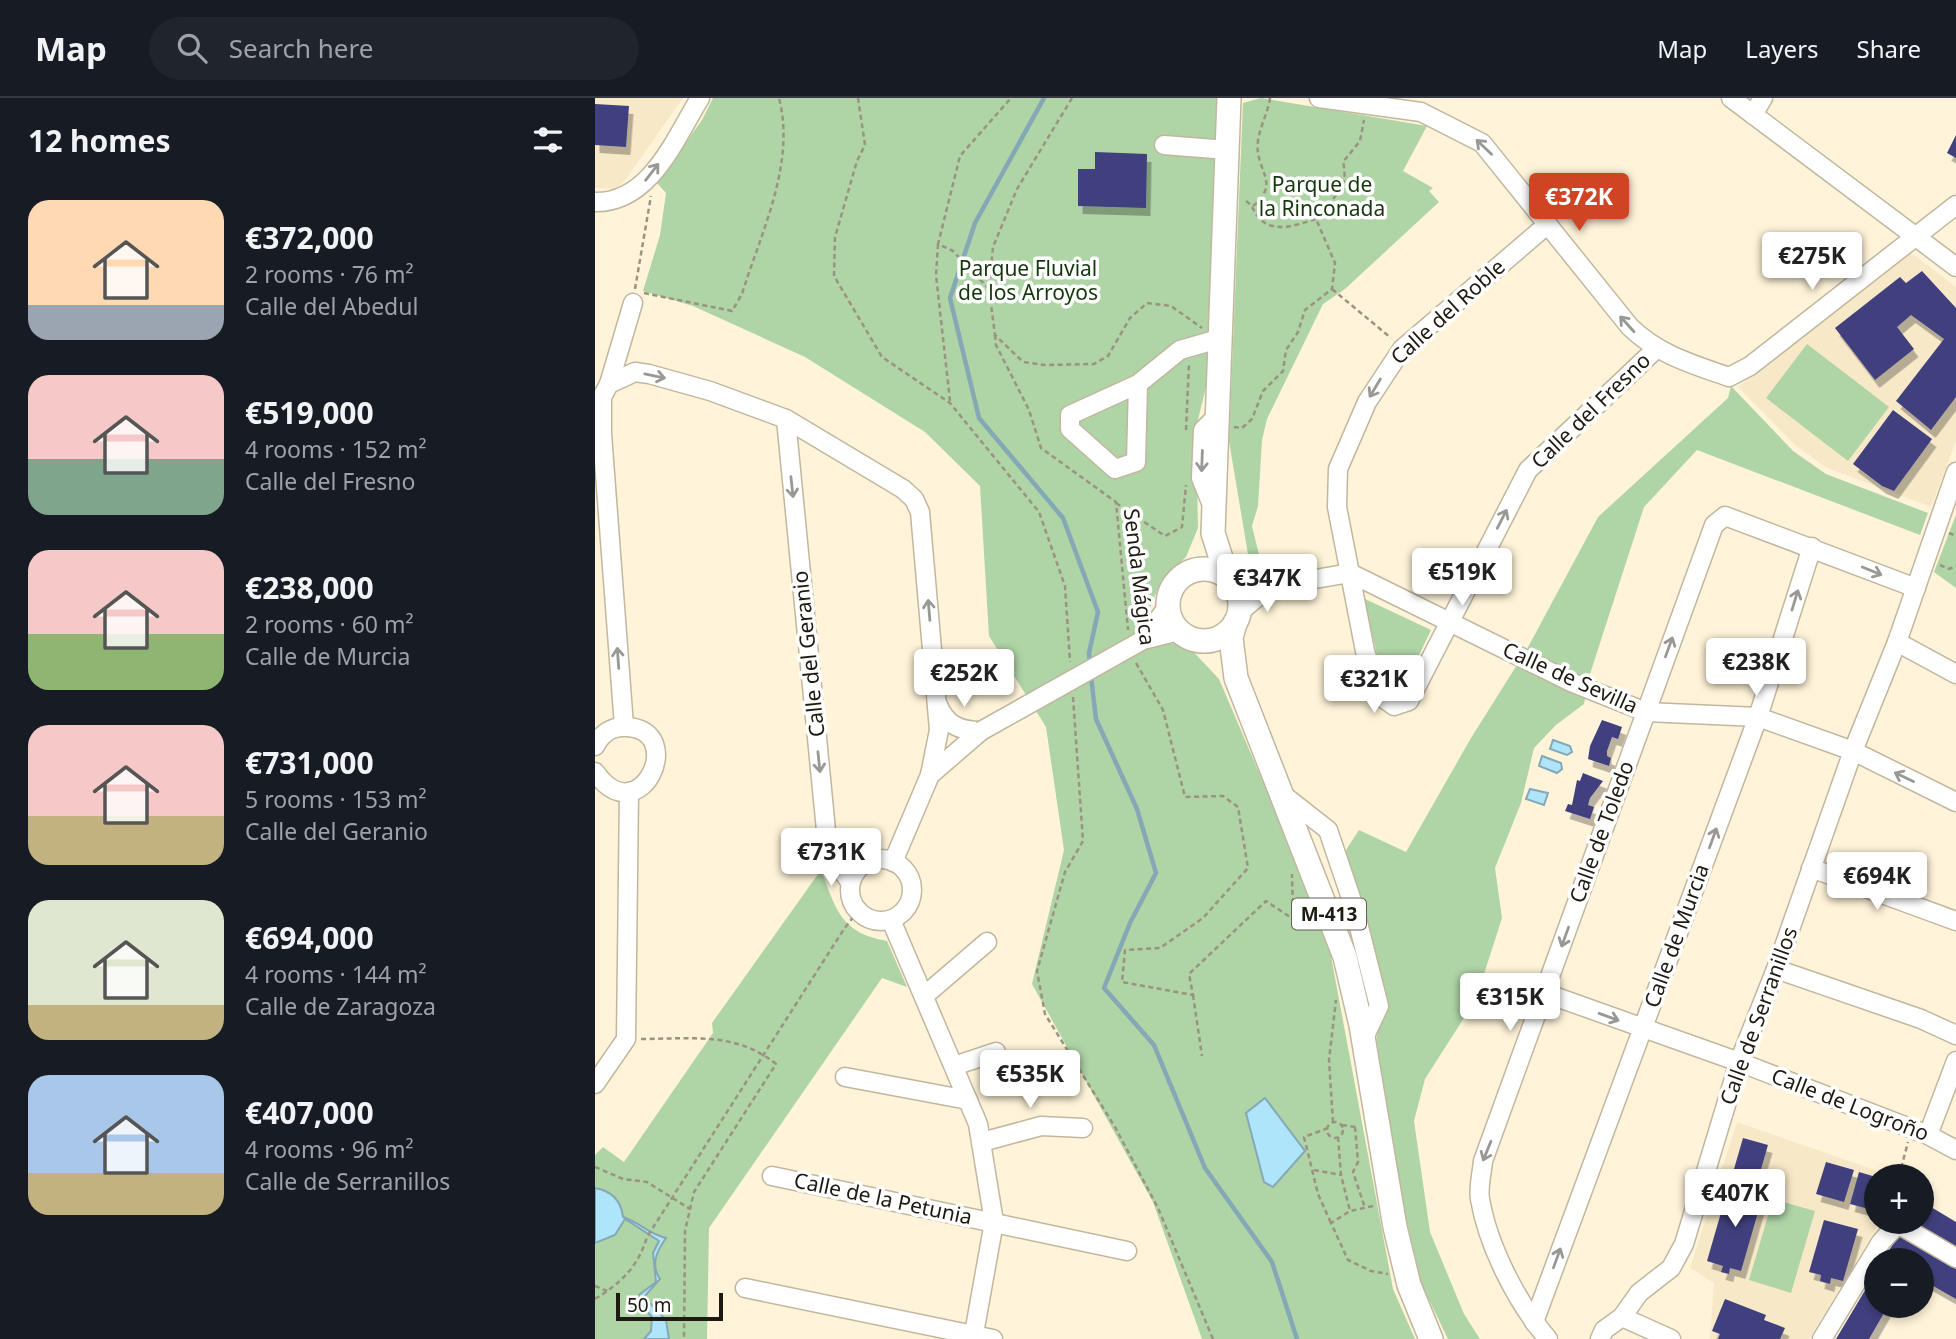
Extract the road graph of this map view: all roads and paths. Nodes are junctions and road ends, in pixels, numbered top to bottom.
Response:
1 (700, 98) edge
2 (779, 98) edge
3 (1011, 98) edge
4 (1072, 98) edge
5 (1229, 98) edge
6 (1270, 98) edge
7 (1319, 98) edge
8 (1731, 98) edge
9 (1763, 98) edge
10 (1425, 105) edge
11 (1366, 115) dead end
12 (1753, 115) junction
13 (1164, 145) dead end
14 (1227, 150) junction
15 (641, 186) junction
16 (1246, 201) dead end
17 (595, 202) edge
18 (1956, 205) edge
19 (1253, 206) junction
20 (1316, 219) junction
21 (1548, 224) junction
22 (1914, 236) junction
23 (938, 244) junction
24 (1956, 267) edge
25 (989, 289) junction
26 (1332, 289) junction
27 (633, 303) dead end
28 (995, 335) junction
29 (1217, 338) junction
30 (1189, 346) junction
31 (1402, 349) junction
32 (1656, 349) junction
33 (609, 384) junction
34 (1138, 384) junction
35 (950, 403) dead end
36 (786, 419) junction
37 (1218, 420) junction
38 (1186, 430) dead end
39 (1956, 472) edge
40 (1186, 484) dead end
41 (1116, 502) junction
42 (1213, 533) junction
43 (1812, 547) junction
44 (1350, 573) junction
45 (1176, 582) junction
46 (1231, 582) junction
47 (1269, 587) junction
48 (1916, 588) junction
49 (1168, 606) junction
50 (1237, 618) junction
51 (1448, 623) junction
52 (1136, 636) junction
53 (1189, 636) junction
54 (1897, 642) junction
55 (1134, 659) dead end
56 (1956, 674) edge
57 (1236, 678) junction
58 (937, 702) junction
59 (1646, 712) junction
60 (1758, 717) junction
61 (624, 726) junction
62 (981, 732) junction
63 (595, 746) edge
64 (1853, 751) junction
65 (595, 772) edge
66 (930, 775) junction
67 (629, 792) junction
68 (1282, 794) junction
69 (1956, 802) edge
70 (1304, 852) junction
71 (893, 862) junction
72 (1811, 868) junction
73 (850, 882) junction
74 (858, 911) junction
75 (891, 920) junction
76 (1956, 921) edge
77 (987, 942) dead end
78 (1776, 969) junction
79 (1339, 991) dead end
80 (1545, 993) junction
81 (1192, 995) junction
82 (924, 996) junction
83 (1642, 1030) junction
84 (1956, 1035) edge
85 (1364, 1038) junction
86 (626, 1039) junction
87 (996, 1052) dead end
88 (764, 1055) junction
89 (1202, 1056) dead end
90 (1956, 1060) edge
91 (1739, 1062) junction
92 (954, 1066) junction
93 (845, 1077) dead end
94 (595, 1084) edge
95 (968, 1100) junction
96 (1333, 1122) junction
97 (1342, 1125) junction
98 (1363, 1126) dead end
99 (1356, 1127) junction
100 (1083, 1128) dead end
101 (1328, 1128) junction
102 (1910, 1128) junction
103 (1928, 1135) junction
104 (1338, 1137) junction
105 (982, 1142) junction
106 (1956, 1150) edge
107 (1902, 1164) edge
108 (595, 1167) edge
109 (1313, 1170) junction
110 (1341, 1175) junction
111 (772, 1176) dead end
112 (672, 1198) junction
113 (1392, 1202) junction
114 (1364, 1208) junction
115 (690, 1209) junction
116 (1350, 1211) junction
117 (994, 1222) junction
118 (1331, 1223) junction
119 (1127, 1251) dead end
120 (1956, 1258) edge
121 (1391, 1275) dead end
122 (595, 1286) edge
123 (745, 1288) dead end
124 (607, 1291) junction
125 (595, 1299) edge
126 (1622, 1317) junction
127 (1534, 1322) junction
128 (973, 1337) edge
129 (684, 1339) edge
130 (993, 1339) edge
131 (1431, 1339) edge
132 (1548, 1339) edge
133 (1600, 1339) edge
134 (1671, 1339) edge
135 (1822, 1339) edge

15 -> 1 street
2 - 15 path
3 - 23 path
4 - 25 path, Senda Mágica
5 - 14 main road, M-413
6 - 19 path
7 - 10 street
8 - 12 street
9 - 12 street
21 -> 10 street
11 - 20 path
12 - 22 street
13 - 14 street
14 - 29 main road, M-413
15 - 17 street
16 - 19 path
18 - 22 street
19 - 20 path
20 - 26 path
21 - 31 street, Calle del Roble
32 -> 21 street
22 - 24 street
22 - 32 street
23 - 25 path
23 - 35 path
25 - 28 path, Senda Mágica
26 - 31 path
26 - 37 path
27 - 33 street
28 - 29 path
28 - 41 path, Senda Mágica
29 - 30 street
29 - 37 main road, M-413
30 - 34 street
30 - 38 path
31 -> 44 street, Calle del Roble
51 -> 32 street, Calle del Fresno
33 -> 36 street
61 -> 33 street
34 - 34 street
58 -> 36 street
36 -> 73 street, Calle del Geranio
37 - 42 main road, M-413
39 - 48 street, Calle de Serranillos
40 - 41 path
41 - 52 path, Senda Mágica
42 - 45 main road
42 - 46 main road, M-413
43 -> 48 street, Calle de Toledo
59 -> 43 street, Calle de Toledo
60 -> 43 street, Calle de Murcia
44 - 47 street
44 - 51 street, Calle de Sevilla
44 - 51 street, Calle del Roble
45 - 46 main road
45 - 49 main road
46 - 47 street
46 - 50 main road, M-413
47 - 50 street
48 - 54 street, Calle de Serranillos
49 - 52 street
49 - 53 main road, M-413
50 - 53 main road
50 - 57 main road, M-413
51 - 59 street, Calle de Sevilla
52 - 53 street
52 - 62 street, bridge
53 - 57 main road, M-413
54 - 56 street
54 - 64 street, Calle de Serranillos
55 - 81 path, Senda Mágica
57 - 68 main road, M-413
58 - 62 street
58 - 66 street
59 - 60 street, Calle de Sevilla
59 -> 80 street, Calle de Toledo
60 - 64 street, Calle de Sevilla
83 -> 60 street, Calle de Murcia
61 - 63 street
61 - 67 street
62 - 66 street
69 -> 64 street, Calle de Sevilla
64 - 72 street, Calle de Serranillos
65 - 67 street
66 - 71 street
67 - 86 street
68 - 70 main road, M-413
68 - 85 street
70 - 81 path
70 - 85 main road, M-413
71 - 73 street
71 - 75 street
72 - 76 street
72 - 78 street, Calle de Serranillos
73 - 74 street
74 - 75 street
74 - 88 path
75 - 82 street
77 - 82 street
78 - 84 street
78 - 91 street, Calle de Serranillos
79 - 96 path
80 -> 83 street, Calle de Logroño
80 -> 127 street, Calle de Toledo
81 - 89 path
82 - 92 street
83 - 91 street, Calle de Logroño
127 -> 83 street, Calle de Murcia
85 - 113 main road, M-413
86 - 88 path
86 - 94 street
87 - 92 street
88 - 112 path
88 - 115 path
90 - 103 street
91 - 102 street, Calle de Logroño
91 - 126 street, Calle de Serranillos
92 - 95 street
93 - 95 street
95 - 105 street
96 - 97 path
96 - 101 path
97 - 99 path
97 - 104 path
98 - 99 path
99 - 114 path
100 - 105 street
101 - 104 path
101 - 109 path
102 - 103 street, Calle de Logroño
102 - 107 path
103 - 106 street, Calle de Logroño
104 - 110 path
105 - 117 street
108 - 112 path
109 - 110 path
109 - 118 path
110 - 116 path
111 - 117 street, Calle de la Petunia
112 - 115 path
112 - 124 path
113 - 114 path
113 - 131 main road, M-413
114 - 116 path
115 - 129 path
116 - 118 path
117 - 119 street, Calle de la Petunia
117 - 128 street
118 - 121 path
120 - 135 street
122 - 124 path
123 - 128 street
124 - 125 path
126 - 133 street, Calle de Serranillos
126 - 134 street
127 - 132 street, Calle de Toledo
128 - 130 street

